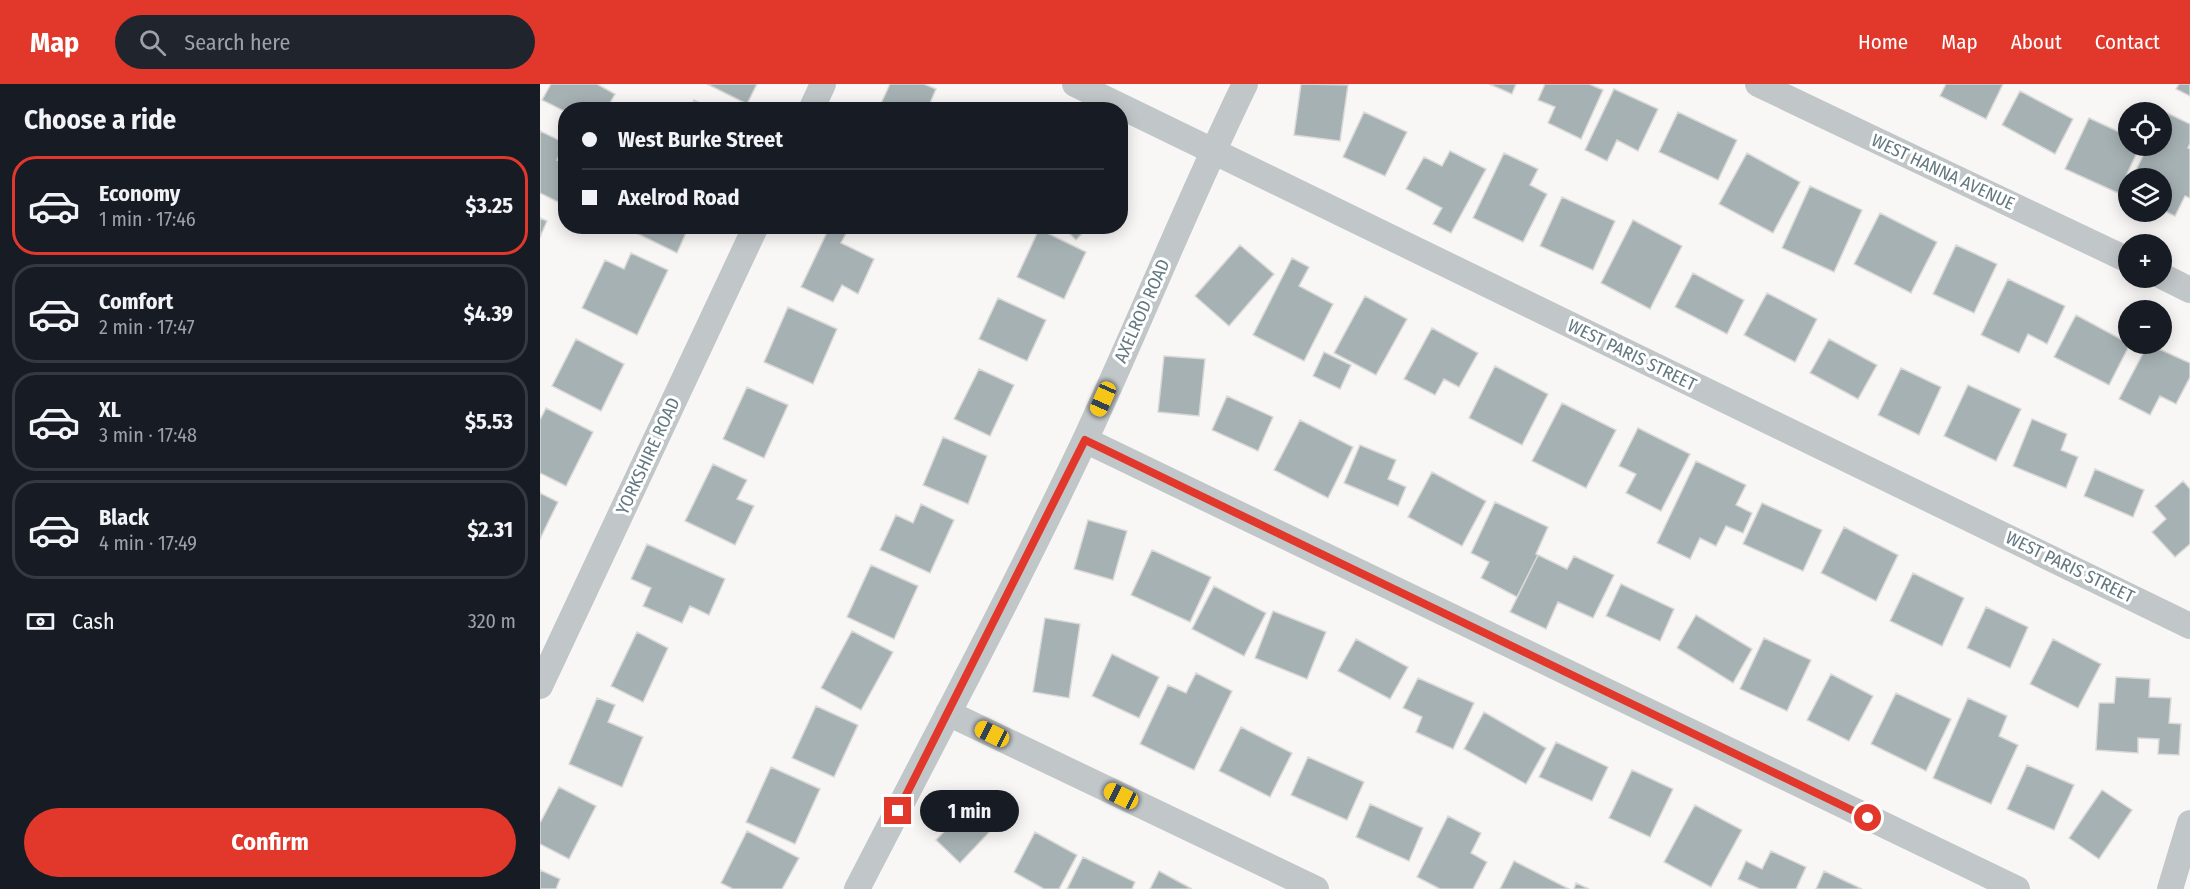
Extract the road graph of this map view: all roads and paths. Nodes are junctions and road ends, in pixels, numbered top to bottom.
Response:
1 (823, 84) edge
2 (1075, 84) edge
3 (1245, 84) edge
4 (1758, 84) edge
5 (815, 102) edge
6 (1111, 102) edge
7 (1128, 110) edge
8 (1212, 152) junction
9 (752, 234) edge
10 (2118, 256) edge
11 (2172, 281) edge
12 (2190, 290) edge
13 (1085, 440) junction
14 (2190, 626) edge
15 (540, 686) edge
16 (948, 713) junction
17 (2190, 823) edge
18 (857, 889) edge
19 (1316, 889) edge
20 (2017, 889) edge
21 (2170, 889) edge

1 - 5 street
2 - 6 street, WEST PARIS STREET
3 - 8 street, AXELROD ROAD
4 - 10 street, WEST HANNA AVENUE
7 - 8 street, WEST PARIS STREET
8 - 13 street, AXELROD ROAD
8 - 14 street, WEST PARIS STREET
9 - 15 street, YORKSHIRE ROAD
11 - 12 street
13 - 16 street, AXELROD ROAD
13 - 20 street
16 - 18 street, AXELROD ROAD
16 - 19 street
17 - 21 street

